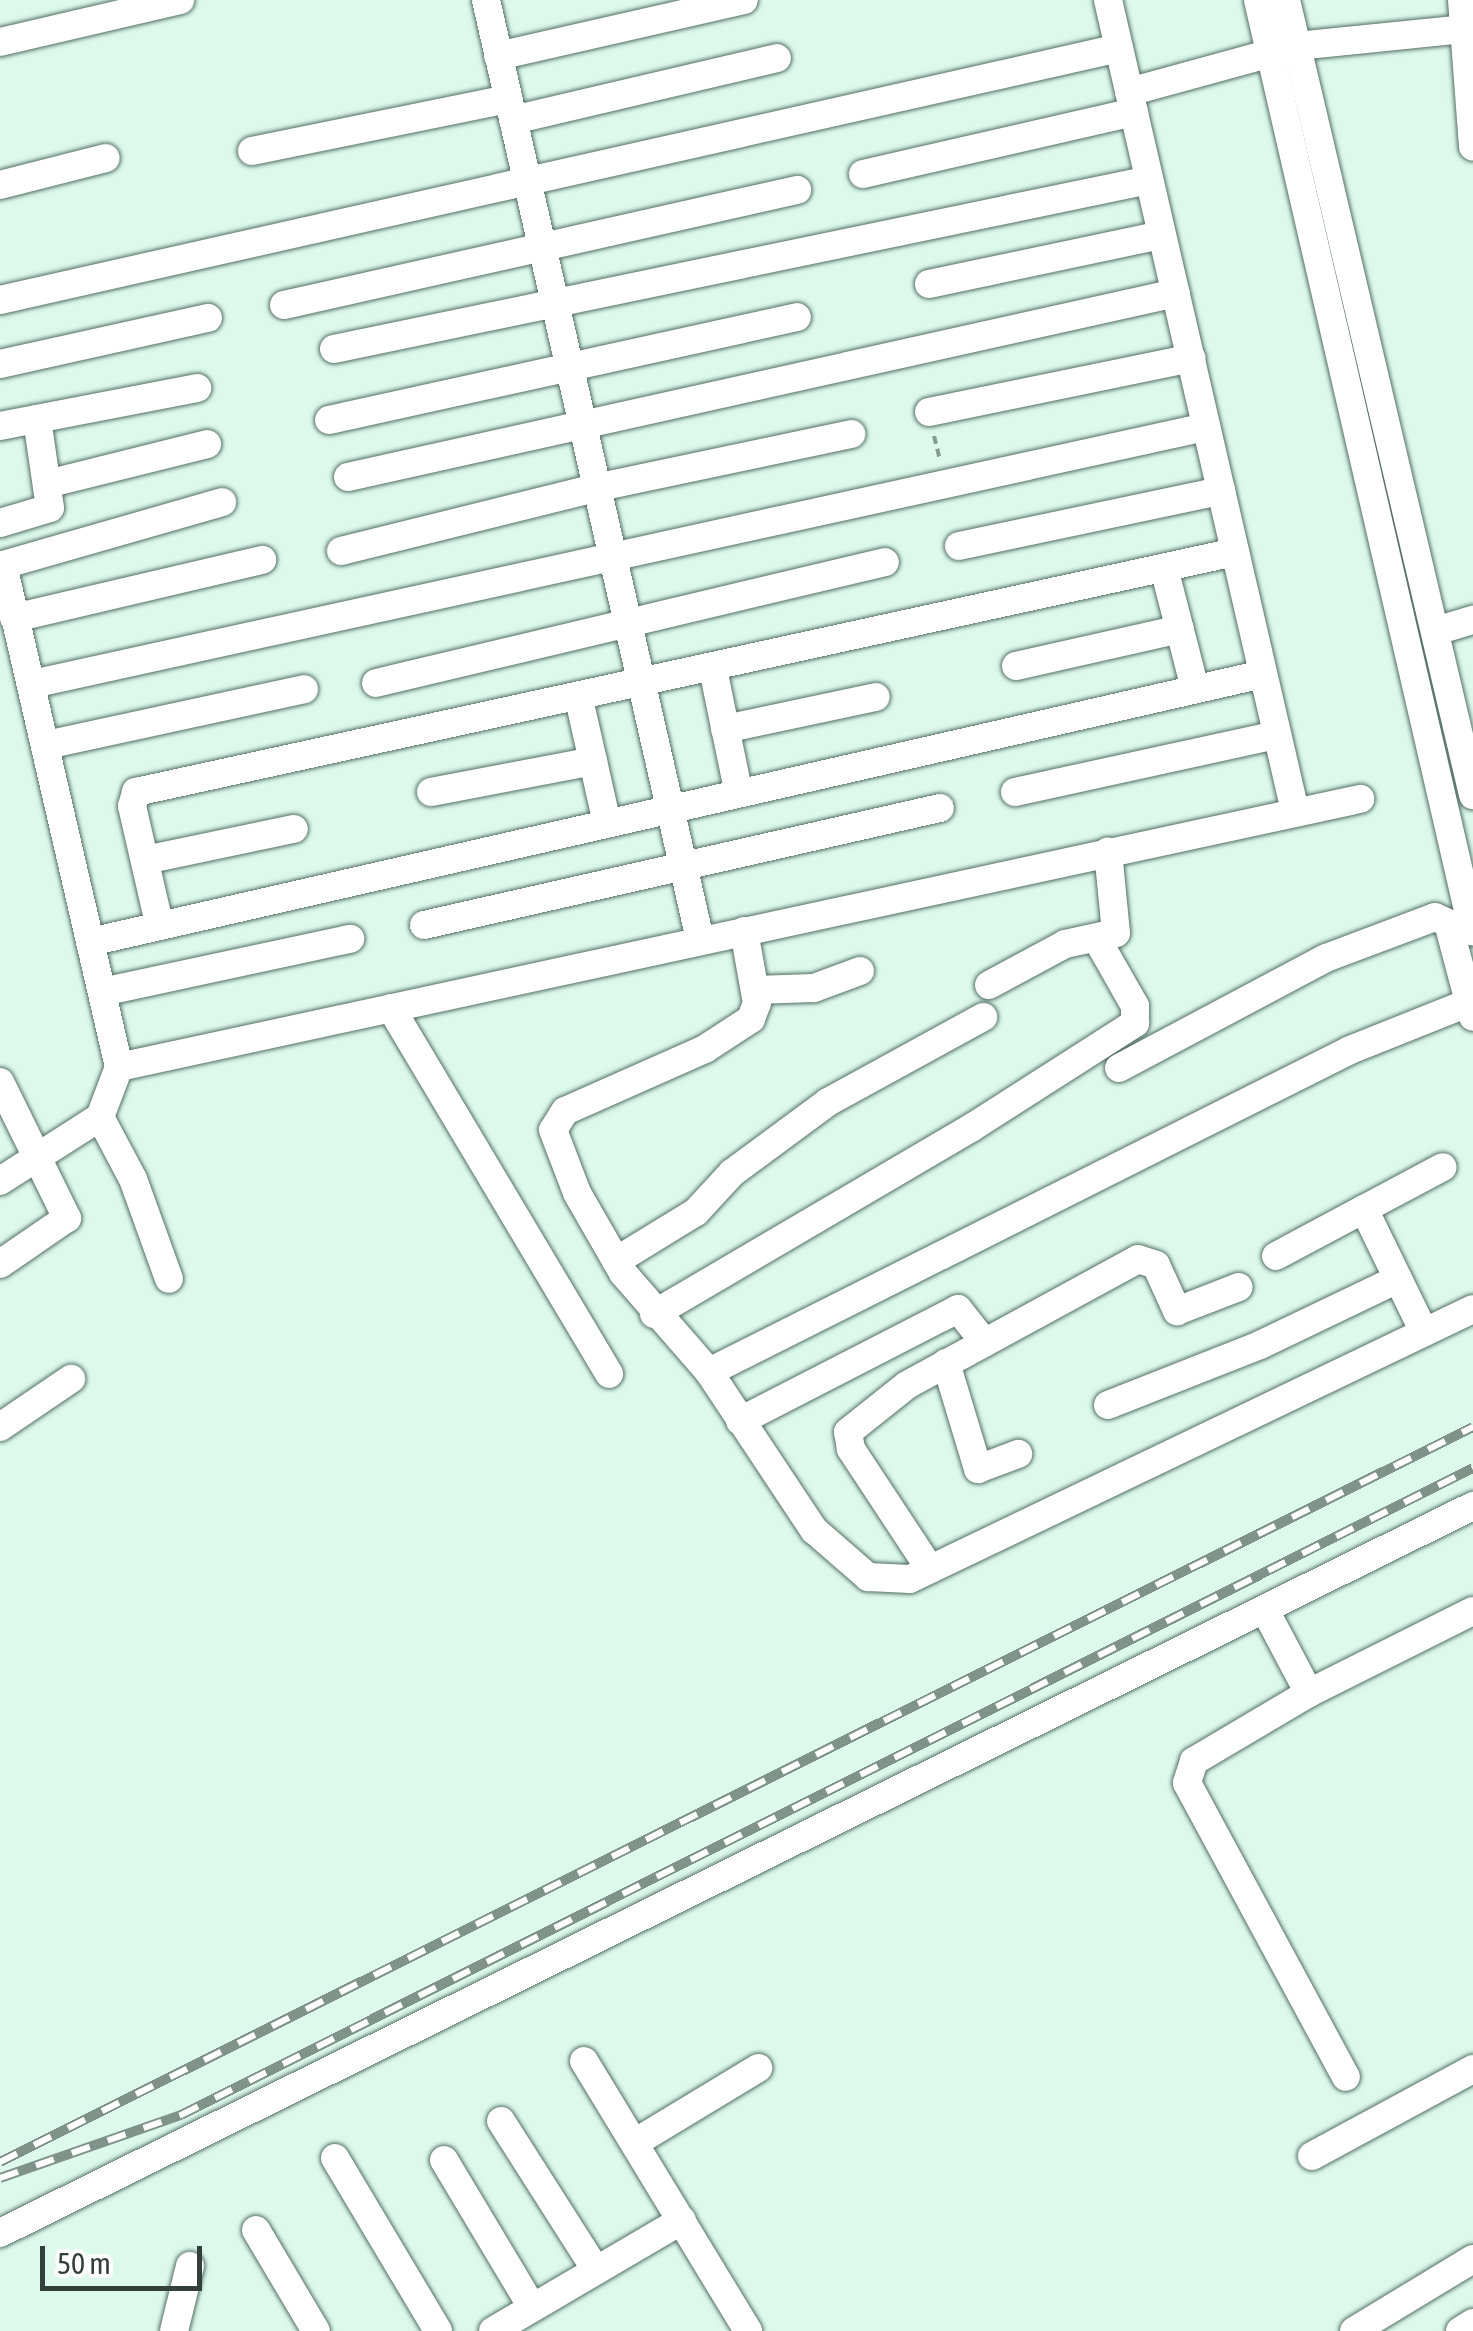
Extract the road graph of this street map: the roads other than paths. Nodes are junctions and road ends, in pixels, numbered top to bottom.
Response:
1 (180, 0) edge
2 (486, 0) edge
3 (744, 0) edge
4 (1108, 0) edge
5 (1258, 0) edge
6 (1286, 0) edge
7 (1462, 0) edge
8 (1469, 29) edge
9 (0, 42) edge
10 (1119, 48) junction
11 (1284, 51) junction
12 (498, 56) junction
13 (778, 58) dead end
14 (1131, 102) junction
15 (510, 109) junction
16 (1473, 146) edge
17 (252, 152) dead end
18 (106, 158) dead end
19 (863, 174) dead end
20 (1150, 180) junction
21 (526, 182) junction
22 (0, 185) edge
23 (797, 190) dead end
24 (1162, 235) junction
25 (541, 247) junction
26 (929, 284) dead end
27 (1176, 293) junction
28 (0, 300) edge
29 (553, 304) junction
30 (284, 305) dead end
31 (796, 317) dead end
32 (208, 318) dead end
33 (334, 349) dead end
34 (1191, 358) junction
35 (0, 364) edge
36 (568, 368) junction
37 (197, 388) dead end
38 (928, 412) road end
39 (36, 419) junction
40 (328, 420) dead end
41 (580, 422) junction
42 (0, 426) edge
43 (1206, 427) junction
44 (851, 434) dead end
45 (207, 444) dead end
46 (348, 477) dead end
47 (48, 484) junction
48 (596, 488) junction
49 (1221, 491) junction
50 (222, 502) dead end
51 (0, 523) edge
52 (959, 546) dead end
53 (341, 551) dead end
54 (1235, 552) junction
55 (611, 556) junction
56 (262, 560) dead end
57 (1, 561) edge
58 (885, 562) dead end
59 (1164, 568) junction
60 (14, 618) junction
61 (1473, 620) edge
62 (627, 626) junction
63 (1180, 629) junction
64 (1436, 631) junction
65 (1016, 666) dead end
66 (713, 669) junction
67 (1263, 674) junction
68 (376, 683) dead end
69 (32, 684) junction
70 (641, 685) junction
71 (304, 688) dead end
72 (1195, 689) junction
73 (876, 697) dead end
74 (579, 698) junction
75 (725, 729) junction
76 (1277, 735) junction
77 (46, 745) junction
78 (593, 762) junction
79 (738, 790) junction
80 (431, 792) dead end
81 (1015, 792) dead end
82 (1473, 794) edge
83 (1360, 800) dead end
84 (669, 805) junction
85 (940, 808) dead end
86 (1294, 810) junction
87 (606, 819) junction
88 (294, 830) dead end
89 (1108, 851) junction
90 (146, 860) junction
91 (683, 865) junction
92 (159, 923) junction
93 (424, 925) dead end
94 (744, 931) junction
95 (1473, 932) edge
96 (350, 939) dead end
97 (1097, 939) junction
98 (700, 940) junction
99 (90, 942) junction
100 (860, 971) dead end
101 (989, 985) dead end
102 (755, 990) junction
103 (102, 992) junction
104 (390, 1008) junction
105 (1472, 1010) edge
106 (983, 1017) dead end
107 (119, 1067) junction
108 (1119, 1068) dead end
109 (0, 1082) edge
110 (100, 1117) junction
111 (37, 1160) junction
112 (1443, 1168) dead end
113 (0, 1181) edge
114 (1364, 1209) junction
115 (1276, 1256) dead end
116 (616, 1261) junction
117 (0, 1264) edge
118 (170, 1279) dead end
119 (1398, 1279) junction
120 (1238, 1287) dead end
121 (1473, 1308) edge
122 (654, 1314) junction
123 (1424, 1332) junction
124 (985, 1342) junction
125 (946, 1362) junction
126 (709, 1372) junction
127 (608, 1374) dead end
128 (71, 1379) dead end
129 (1108, 1405) dead end
130 (740, 1421) junction
131 (0, 1427) edge
132 (1018, 1454) dead end
133 (1473, 1506) edge
134 (930, 1570) junction
135 (1265, 1610) junction
136 (1473, 1610) edge
137 (1309, 1693) junction
138 (584, 2061) dead end
139 (758, 2068) dead end
140 (1473, 2069) edge
141 (1346, 2077) dead end
142 (502, 2121) dead end
143 (636, 2142) junction
144 (1312, 2156) dead end
145 (335, 2158) dead end
146 (444, 2160) dead end
147 (682, 2220) junction
148 (256, 2230) dead end
149 (0, 2233) edge
150 (1473, 2259) edge
151 (190, 2266) dead end
152 (596, 2270) junction
153 (532, 2307) junction
154 (1473, 2324) edge
155 (174, 2331) edge
156 (316, 2331) edge
157 (438, 2331) edge
158 (493, 2331) edge
159 (748, 2331) edge
160 (1354, 2331) edge
161 (1460, 2331) edge

1 - 9 street
2 - 12 street
3 - 12 street
4 - 10 street
5 - 11 street
6 - 11 street
7 - 8 street
8 - 11 street
8 - 16 street
10 - 14 street
10 - 21 street
11 - 14 street
11 - 64 street
11 - 95 street
12 - 15 street
13 - 15 street
14 - 19 street
14 - 20 street
15 - 17 street
15 - 21 street
18 - 22 street
20 - 24 street
20 - 29 street
21 - 25 street
21 - 28 street
23 - 25 street
24 - 26 street
24 - 27 street
25 - 29 street
25 - 30 street
27 - 34 street
27 - 41 street
29 - 33 street
29 - 36 street
31 - 36 street
32 - 35 street
34 - 38 street
34 - 43 street
36 - 40 street
36 - 41 street
37 - 39 street
39 - 42 street
39 - 47 street
41 - 46 street
41 - 48 street
43 - 49 street
43 - 55 street
44 - 48 street
45 - 47 street
47 - 51 street
48 - 53 street
48 - 55 street
49 - 52 street
49 - 54 street
50 - 57 street
54 - 59 street
54 - 67 street
55 - 62 street
55 - 69 street
56 - 60 street
57 - 60 street
58 - 62 street
59 - 63 street
59 - 66 street
60 - 69 street
61 - 64 street
62 - 68 street
62 - 70 street
63 - 65 street
63 - 72 street
64 - 82 street
66 - 70 street
66 - 75 street
67 - 72 street
67 - 76 street
69 - 77 street
70 - 74 street
70 - 84 street
71 - 77 street
72 - 79 street
73 - 75 street
74 - 78 street
74 - 90 street
75 - 79 street
76 - 81 street
76 - 86 street
77 - 99 street
78 - 80 street
78 - 87 street
79 - 84 street
83 - 86 street
84 - 87 street
84 - 91 street
85 - 91 street
86 - 89 street
87 - 92 street
88 - 90 street
89 - 94 street
89 - 97 street
90 - 92 street
91 - 93 street
91 - 98 street
92 - 99 street
94 - 98 street
94 - 102 street
96 - 103 street
97 - 101 street
97 - 122 street
98 - 104 street
99 - 103 street
100 - 102 street
102 - 116 street
103 - 107 street
104 - 107 street
104 - 127 street
105 - 108 street
105 - 126 street
106 - 116 street
107 - 110 street
109 - 111 street
110 - 111 street
110 - 118 street
111 - 113 street
111 - 117 street
112 - 114 street
114 - 115 street
114 - 119 street
116 - 122 street
119 - 123 street
119 - 129 street
120 - 124 street
121 - 123 street
122 - 126 street
123 - 134 street
124 - 125 street
124 - 130 street
125 - 132 street
125 - 134 street
126 - 130 street
128 - 131 street
130 - 134 street
133 - 135 street
135 - 137 street
135 - 149 street
136 - 137 street
137 - 141 street
138 - 143 street
139 - 143 street
140 - 144 street
142 - 152 street
143 - 147 street
145 - 157 street
146 - 153 street
147 - 152 street
147 - 159 street
148 - 156 street
150 - 160 street
151 - 155 street
152 - 153 street
153 - 158 street
154 - 161 street

